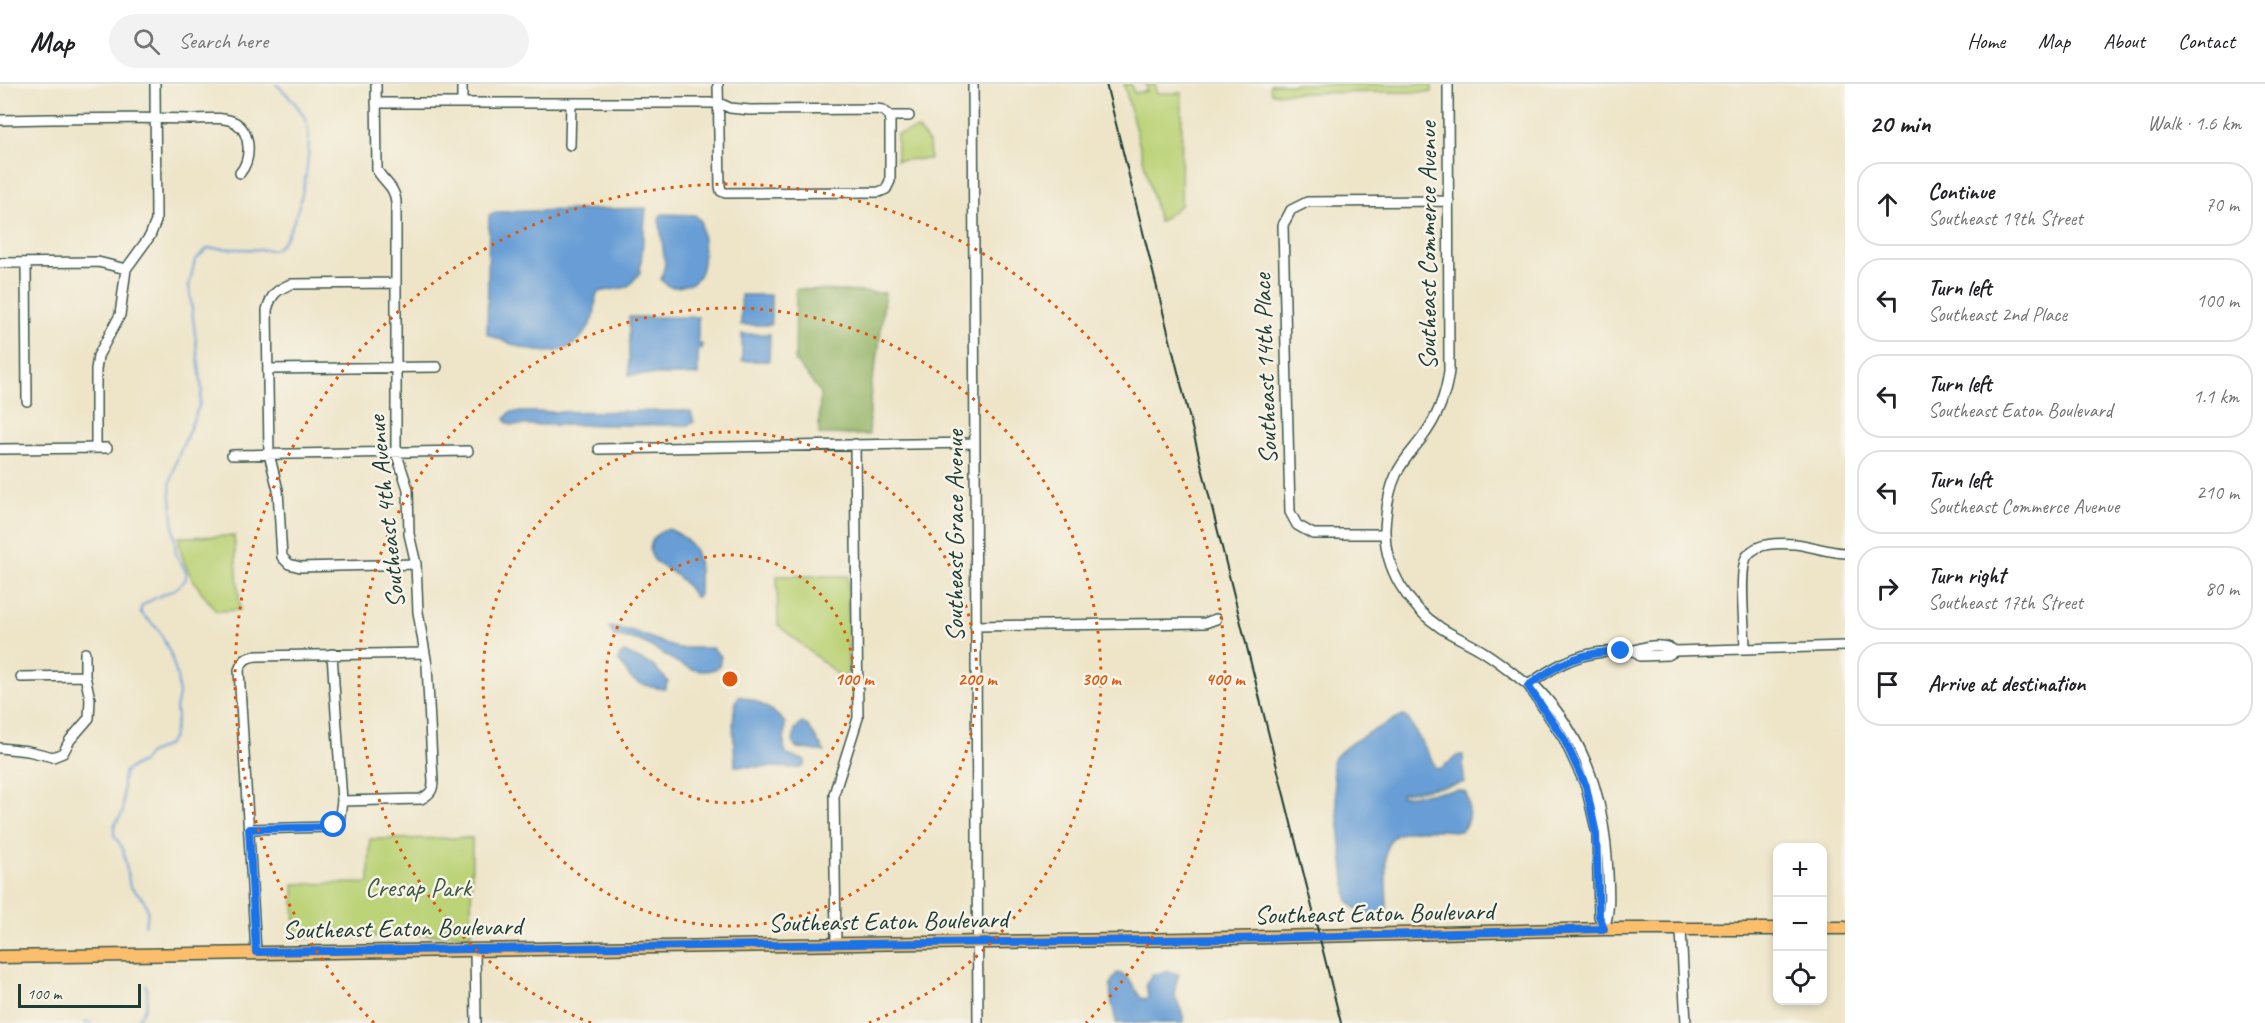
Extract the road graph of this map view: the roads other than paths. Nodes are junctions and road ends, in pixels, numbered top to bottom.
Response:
1 (155, 84) edge
2 (376, 84) edge
3 (462, 84) edge
4 (718, 84) edge
5 (974, 84) edge
6 (1448, 84) edge
7 (376, 103) junction
8 (462, 103) junction
9 (719, 103) junction
10 (571, 104) junction
11 (890, 116) junction
12 (909, 116) dead end
13 (155, 118) junction
14 (0, 120) edge
15 (570, 145) dead end
16 (240, 173) dead end
17 (1449, 201) junction
18 (0, 263) edge
19 (26, 263) junction
20 (126, 268) junction
21 (395, 283) junction
22 (395, 367) junction
23 (437, 367) dead end
24 (268, 369) junction
25 (27, 401) dead end
26 (975, 443) junction
27 (855, 444) junction
28 (96, 448) junction
29 (107, 448) dead end
30 (0, 449) edge
31 (599, 449) dead end
32 (468, 451) dead end
33 (396, 452) junction
34 (268, 454) junction
35 (232, 455) dead end
36 (1385, 534) junction
37 (1845, 554) edge
38 (416, 564) junction
39 (1216, 618) dead end
40 (975, 626) junction
41 (1845, 646) edge
42 (1745, 649) junction
43 (85, 653) dead end
44 (424, 653) junction
45 (332, 654) junction
46 (85, 676) junction
47 (21, 677) dead end
48 (1528, 686) junction
49 (0, 748) edge
50 (342, 801) junction
51 (249, 829) junction
52 (1827, 928) edge
53 (1845, 928) edge
54 (1604, 929) junction
55 (1773, 929) edge
56 (1681, 930) junction
57 (978, 942) junction
58 (836, 944) junction
59 (475, 949) junction
60 (256, 952) junction
61 (0, 957) edge
62 (476, 1023) edge
63 (978, 1023) edge
64 (1686, 1023) edge

1 - 13 street
2 - 7 street, Southeast 4th Avenue
3 - 8 street
4 - 9 street
5 - 26 street, Southeast Grace Avenue
6 - 17 street, Southeast Commerce Avenue
7 - 8 street
7 - 21 street, Southeast 4th Avenue
8 - 10 street
9 - 10 street
9 - 11 street
9 - 11 street
10 - 15 street
11 - 12 street
13 - 14 street
13 - 16 street
13 - 20 street
17 - 36 street, Southeast Commerce Avenue
17 - 36 street, Southeast 14th Place
18 - 19 street
19 - 20 street
19 - 25 street
20 - 28 street
21 - 22 street, Southeast 4th Avenue
21 - 24 street
22 - 23 street
22 - 24 street
22 - 33 street, Southeast 4th Avenue
24 - 34 street
26 - 27 street
26 - 40 street, Southeast Grace Avenue
27 - 31 street
27 - 58 street
28 - 29 street
28 - 30 street
32 - 33 street
33 - 34 street
33 - 38 street, Southeast 4th Avenue
34 - 35 street
34 - 38 street
36 - 48 street, Southeast Commerce Avenue
37 - 42 street
38 - 44 street, Southeast 4th Avenue
39 - 40 street
40 - 57 street, Southeast Grace Avenue
41 - 42 street
42 - 48 street
43 - 46 street
44 - 45 street
44 - 50 street, Southeast 4th Avenue
45 - 50 street
45 - 51 street
46 - 47 street
46 - 49 street
48 - 54 street, Southeast Commerce Avenue
50 - 51 street
51 - 60 street
52 - 53 main road
54 - 56 main road, Southeast Eaton Boulevard
54 - 57 main road, Southeast Eaton Boulevard
55 - 56 main road, Southeast Eaton Boulevard
56 - 64 street
57 - 58 main road, Southeast Eaton Boulevard
57 - 63 street, Southeast Grace Avenue
58 - 59 main road, Southeast Eaton Boulevard
59 - 60 main road, Southeast Eaton Boulevard
59 - 62 street
60 - 61 main road, Southeast Eaton Boulevard

